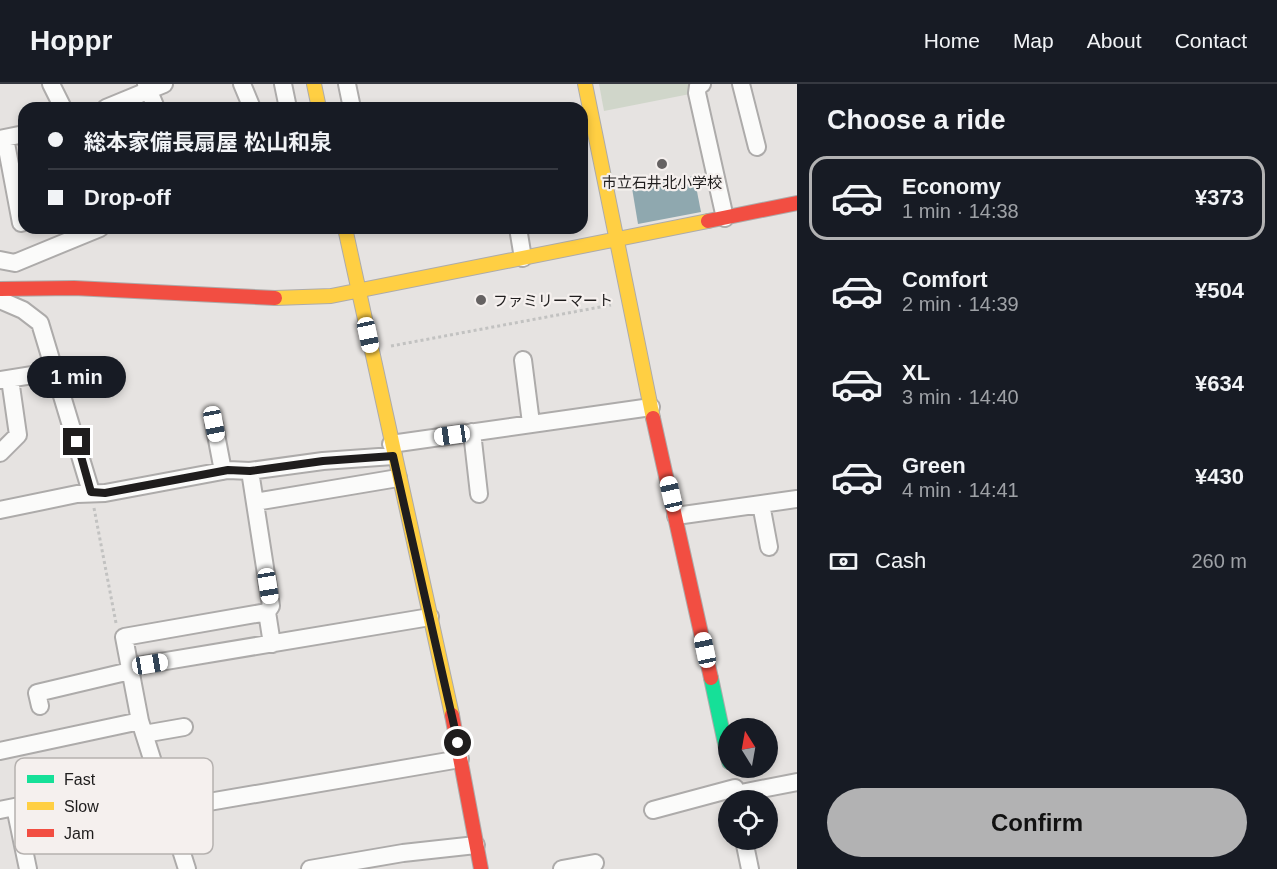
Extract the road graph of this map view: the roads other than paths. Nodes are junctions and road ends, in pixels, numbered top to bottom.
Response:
1 (51, 84) edge
2 (242, 84) edge
3 (283, 84) edge
4 (314, 84) edge
5 (347, 84) edge
6 (585, 84) edge
7 (702, 84) edge
8 (741, 84) edge
9 (153, 86) edge
10 (60, 102) edge
11 (119, 102) edge
12 (155, 102) edge
13 (250, 102) edge
14 (287, 102) edge
15 (318, 102) edge
16 (351, 102) edge
17 (586, 102) edge
18 (588, 117) edge
19 (18, 135) edge
20 (3, 138) edge
21 (757, 147) dead end
22 (18, 201) edge
23 (797, 203) edge
24 (725, 218) junction
25 (85, 234) edge
26 (346, 234) edge
27 (519, 234) edge
28 (616, 241) junction
29 (523, 258) junction
30 (2, 262) edge
31 (0, 289) edge
32 (359, 291) junction
33 (0, 300) edge
34 (523, 360) dead end
35 (56, 369) junction
36 (5, 380) edge
37 (651, 406) junction
38 (531, 423) junction
39 (214, 424) dead end
40 (472, 432) junction
41 (392, 450) junction
42 (0, 453) edge
43 (223, 471) junction
44 (250, 471) junction
45 (398, 478) junction
46 (91, 492) junction
47 (479, 494) dead end
48 (797, 499) edge
49 (255, 502) junction
50 (761, 504) junction
51 (0, 510) edge
52 (676, 516) junction
53 (770, 547) dead end
54 (267, 612) junction
55 (430, 617) junction
56 (272, 644) junction
57 (130, 669) junction
58 (40, 706) dead end
59 (720, 718) edge
60 (142, 727) junction
61 (183, 727) dead end
62 (0, 751) edge
63 (152, 758) edge
64 (460, 759) junction
65 (797, 782) edge
66 (756, 790) edge
67 (718, 797) edge
68 (213, 801) edge
69 (8, 809) edge
70 (653, 810) dead end
71 (15, 830) edge
72 (476, 845) junction
73 (746, 850) edge
74 (23, 854) edge
75 (183, 854) edge
76 (584, 866) edge
77 (28, 869) edge
78 (188, 869) edge
79 (310, 869) edge
80 (481, 869) edge
81 (562, 869) edge
82 (750, 869) edge

1 - 10 street
2 - 13 street
3 - 14 street
4 - 15 street
5 - 16 street
6 - 17 street
7 - 24 street
8 - 21 street
9 - 11 street
9 - 12 street
18 - 28 street
19 - 20 street
20 - 22 street
23 - 24 street
24 - 28 street
25 - 30 street
26 - 32 street
27 - 29 street
28 - 29 street
28 - 37 street
29 - 32 street
31 - 32 street
32 - 41 street
33 - 35 street
34 - 38 street
35 - 36 street
35 - 46 street
36 - 42 street
37 - 38 street
37 - 52 street
38 - 40 street
39 - 43 street
40 - 41 street
40 - 47 street
41 - 44 street
41 - 45 street
43 - 44 street
43 - 46 street
44 - 49 street
45 - 49 street
45 - 55 street
46 - 51 street
48 - 50 street
49 - 54 street
50 - 52 street
50 - 53 street
52 - 59 street
54 - 56 street
54 - 57 street
55 - 56 street
55 - 64 street
56 - 57 street
57 - 58 street
57 - 60 street
60 - 61 street
60 - 62 street
60 - 63 street
64 - 68 street
64 - 72 street
65 - 66 street
67 - 70 street
69 - 71 street
72 - 79 street
72 - 80 street
73 - 82 street
74 - 77 street
75 - 78 street
76 - 81 street

